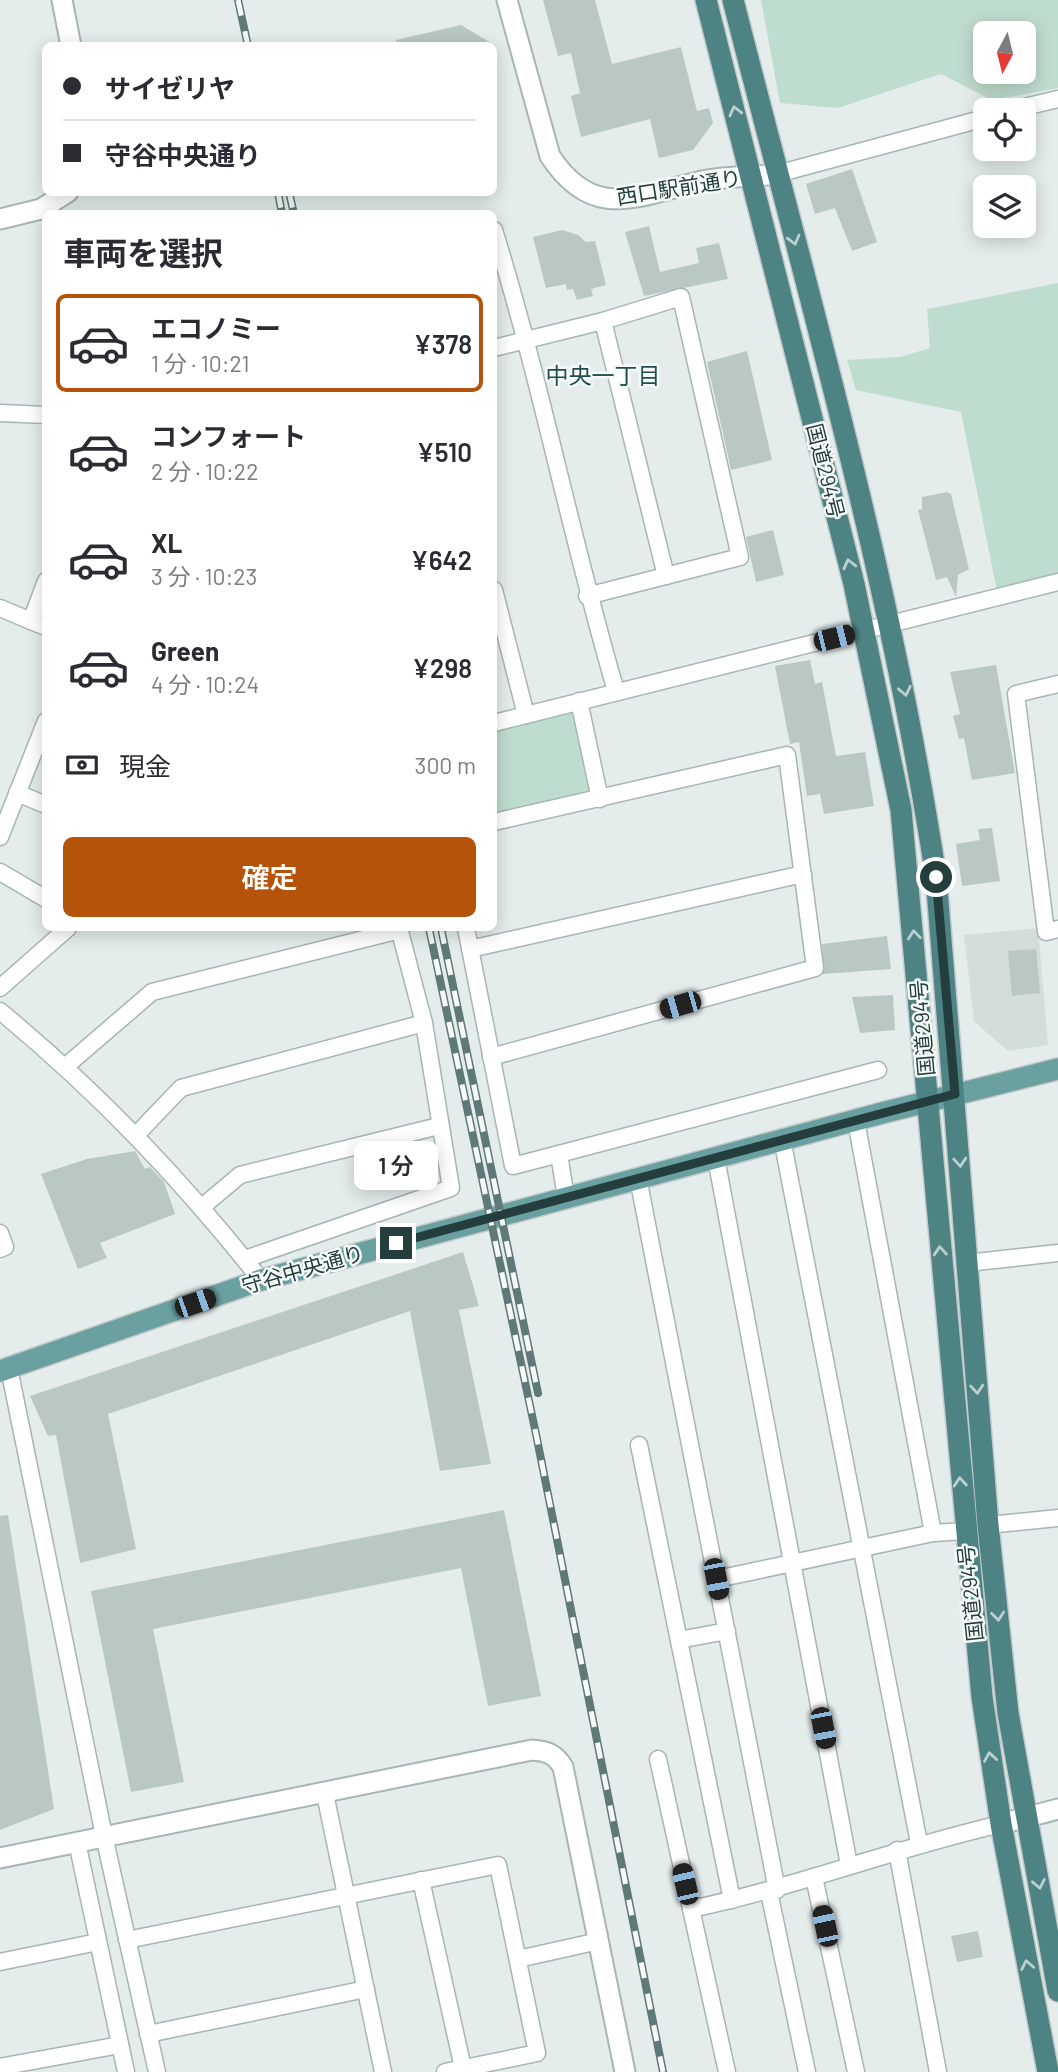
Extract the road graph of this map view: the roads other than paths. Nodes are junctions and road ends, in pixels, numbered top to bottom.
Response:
1 (62, 0) edge
2 (507, 0) edge
3 (706, 0) edge
4 (733, 0) edge
5 (70, 42) edge
6 (1058, 99) edge
7 (1036, 104) edge
8 (973, 121) edge
9 (777, 174) junction
10 (751, 177) junction
11 (62, 196) edge
12 (0, 219) edge
13 (497, 241) edge
14 (603, 321) junction
15 (524, 339) junction
16 (497, 347) edge
17 (0, 413) edge
18 (42, 415) edge
19 (666, 576) junction
20 (1058, 582) edge
21 (587, 596) junction
22 (42, 602) edge
23 (497, 602) edge
24 (0, 608) edge
25 (38, 624) edge
26 (890, 625) junction
27 (864, 631) junction
28 (1058, 684) edge
29 (616, 691) junction
30 (579, 701) junction
31 (526, 715) junction
32 (497, 722) edge
33 (42, 731) edge
34 (18, 793) junction
35 (600, 799) junction
36 (42, 803) edge
37 (497, 821) edge
38 (0, 837) edge
39 (0, 872) edge
40 (803, 874) junction
41 (42, 897) edge
42 (1058, 929) edge
43 (65, 931) edge
44 (392, 931) edge
45 (401, 931) edge
46 (467, 931) edge
47 (470, 949) junction
48 (0, 988) edge
49 (0, 1011) edge
50 (424, 1023) junction
51 (491, 1057) junction
52 (66, 1066) junction
53 (878, 1070) dead end
54 (1057, 1073) edge
55 (955, 1094) junction
56 (930, 1101) junction
57 (856, 1121) junction
58 (439, 1126) junction
59 (137, 1134) junction
60 (782, 1139) junction
61 (559, 1154) junction
62 (716, 1157) junction
63 (638, 1178) junction
64 (566, 1198) junction
65 (202, 1207) junction
66 (0, 1233) edge
67 (0, 1249) edge
68 (1058, 1253) edge
69 (245, 1259) junction
70 (967, 1263) junction
71 (261, 1280) junction
72 (4, 1370) edge
73 (639, 1446) dead end
74 (1058, 1518) edge
75 (988, 1525) junction
76 (965, 1531) junction
77 (933, 1533) junction
78 (862, 1550) junction
79 (792, 1565) junction
80 (716, 1579) junction
81 (727, 1631) junction
82 (679, 1640) junction
83 (658, 1759) dead end
84 (325, 1794) junction
85 (1058, 1809) edge
86 (1026, 1817) junction
87 (1001, 1824) junction
88 (104, 1836) junction
89 (77, 1842) junction
90 (919, 1843) junction
91 (897, 1850) junction
92 (0, 1858) edge
93 (849, 1865) junction
94 (814, 1877) junction
95 (421, 1880) junction
96 (773, 1891) junction
97 (346, 1895) junction
98 (732, 1900) junction
99 (691, 1909) junction
100 (127, 1940) junction
101 (599, 1941) junction
102 (98, 1942) junction
103 (518, 1959) junction
104 (0, 1962) edge
105 (366, 1989) junction
106 (1058, 1991) edge
107 (148, 2034) junction
108 (120, 2045) junction
109 (0, 2067) edge
110 (463, 2068) junction
111 (126, 2072) edge
112 (157, 2072) edge
113 (383, 2072) edge
114 (445, 2072) edge
115 (625, 2072) edge
116 (727, 2072) edge
117 (807, 2072) edge
118 (856, 2072) edge
119 (938, 2072) edge
120 (1048, 2072) edge

1 - 5 street
2 - 10 street, 西口駅前通り
10 -> 3 highway, 国道294号
4 - 9 highway, 国道294号
6 - 7 street
8 - 9 street
9 - 10 street, 西口駅前通り
9 -> 26 highway, 国道294号
27 -> 10 highway, 国道294号
11 - 12 street
13 - 15 street
14 - 15 street
14 - 19 street
14 - 19 street
15 - 16 street
15 - 21 street
17 - 18 street
19 - 21 street
20 - 26 street
21 - 29 street
22 - 25 street
23 - 31 street
24 - 25 street
26 - 27 street
26 -> 55 highway, 国道294号
27 - 29 street
56 -> 27 highway, 国道294号
28 - 42 street
29 - 30 street
30 - 31 street
30 - 35 street
31 - 32 street
33 - 34 street
34 - 36 street
34 - 38 street
35 - 37 street
35 - 40 street
39 - 41 street
40 - 47 street
40 - 51 street
43 - 48 street
44 - 52 street
45 - 50 street
46 - 47 street
47 - 51 street
49 - 52 street
50 - 58 street
50 - 59 street
51 - 61 street
52 - 59 street
53 - 61 street
54 - 55 main road, 守谷中央通り
55 - 56 main road, 守谷中央通り
55 -> 70 highway, 国道294号
56 - 57 main road, 守谷中央通り
76 -> 56 highway, 国道294号
57 - 60 main road, 守谷中央通り
57 - 77 street
58 - 65 street
58 - 69 street
59 - 65 street
60 - 62 main road, 守谷中央通り
60 - 78 street
61 - 64 street
62 - 63 main road, 守谷中央通り
62 - 79 street
63 - 64 main road, 守谷中央通り
63 - 80 street
64 - 71 main road, 守谷中央通り
65 - 69 street
66 - 67 street
68 - 70 street
69 - 71 street
70 -> 75 highway, 国道294号
71 - 72 main road, 守谷中央通り
72 - 88 street
73 - 82 street
74 - 75 street
75 -> 86 highway, 国道294号
76 - 77 street
87 -> 76 highway, 国道294号
77 - 78 street
78 - 79 street
78 - 90 street
79 - 80 street
79 - 93 street
80 - 81 street
81 - 82 street
81 - 96 street
82 - 98 street
83 - 99 street
84 - 88 street
84 - 97 street
84 - 101 street
85 - 86 street
86 - 87 street
86 -> 106 highway, 国道294号
87 - 90 street
120 -> 87 highway, 国道294号
88 - 89 street
88 - 100 street
89 - 92 street
89 - 102 street
90 - 91 street
91 - 93 street
91 - 119 street
93 - 94 street
94 - 96 street
94 - 118 street
95 - 97 street
95 - 103 street
95 - 110 street
96 - 98 street
96 - 117 street
97 - 100 street
97 - 105 street
98 - 99 street
99 - 116 street
100 - 107 street
101 - 103 street
101 - 115 street
102 - 104 street
102 - 108 street
103 - 110 street
105 - 107 street
105 - 113 street
107 - 112 street
108 - 109 street
108 - 111 street
110 - 114 street

